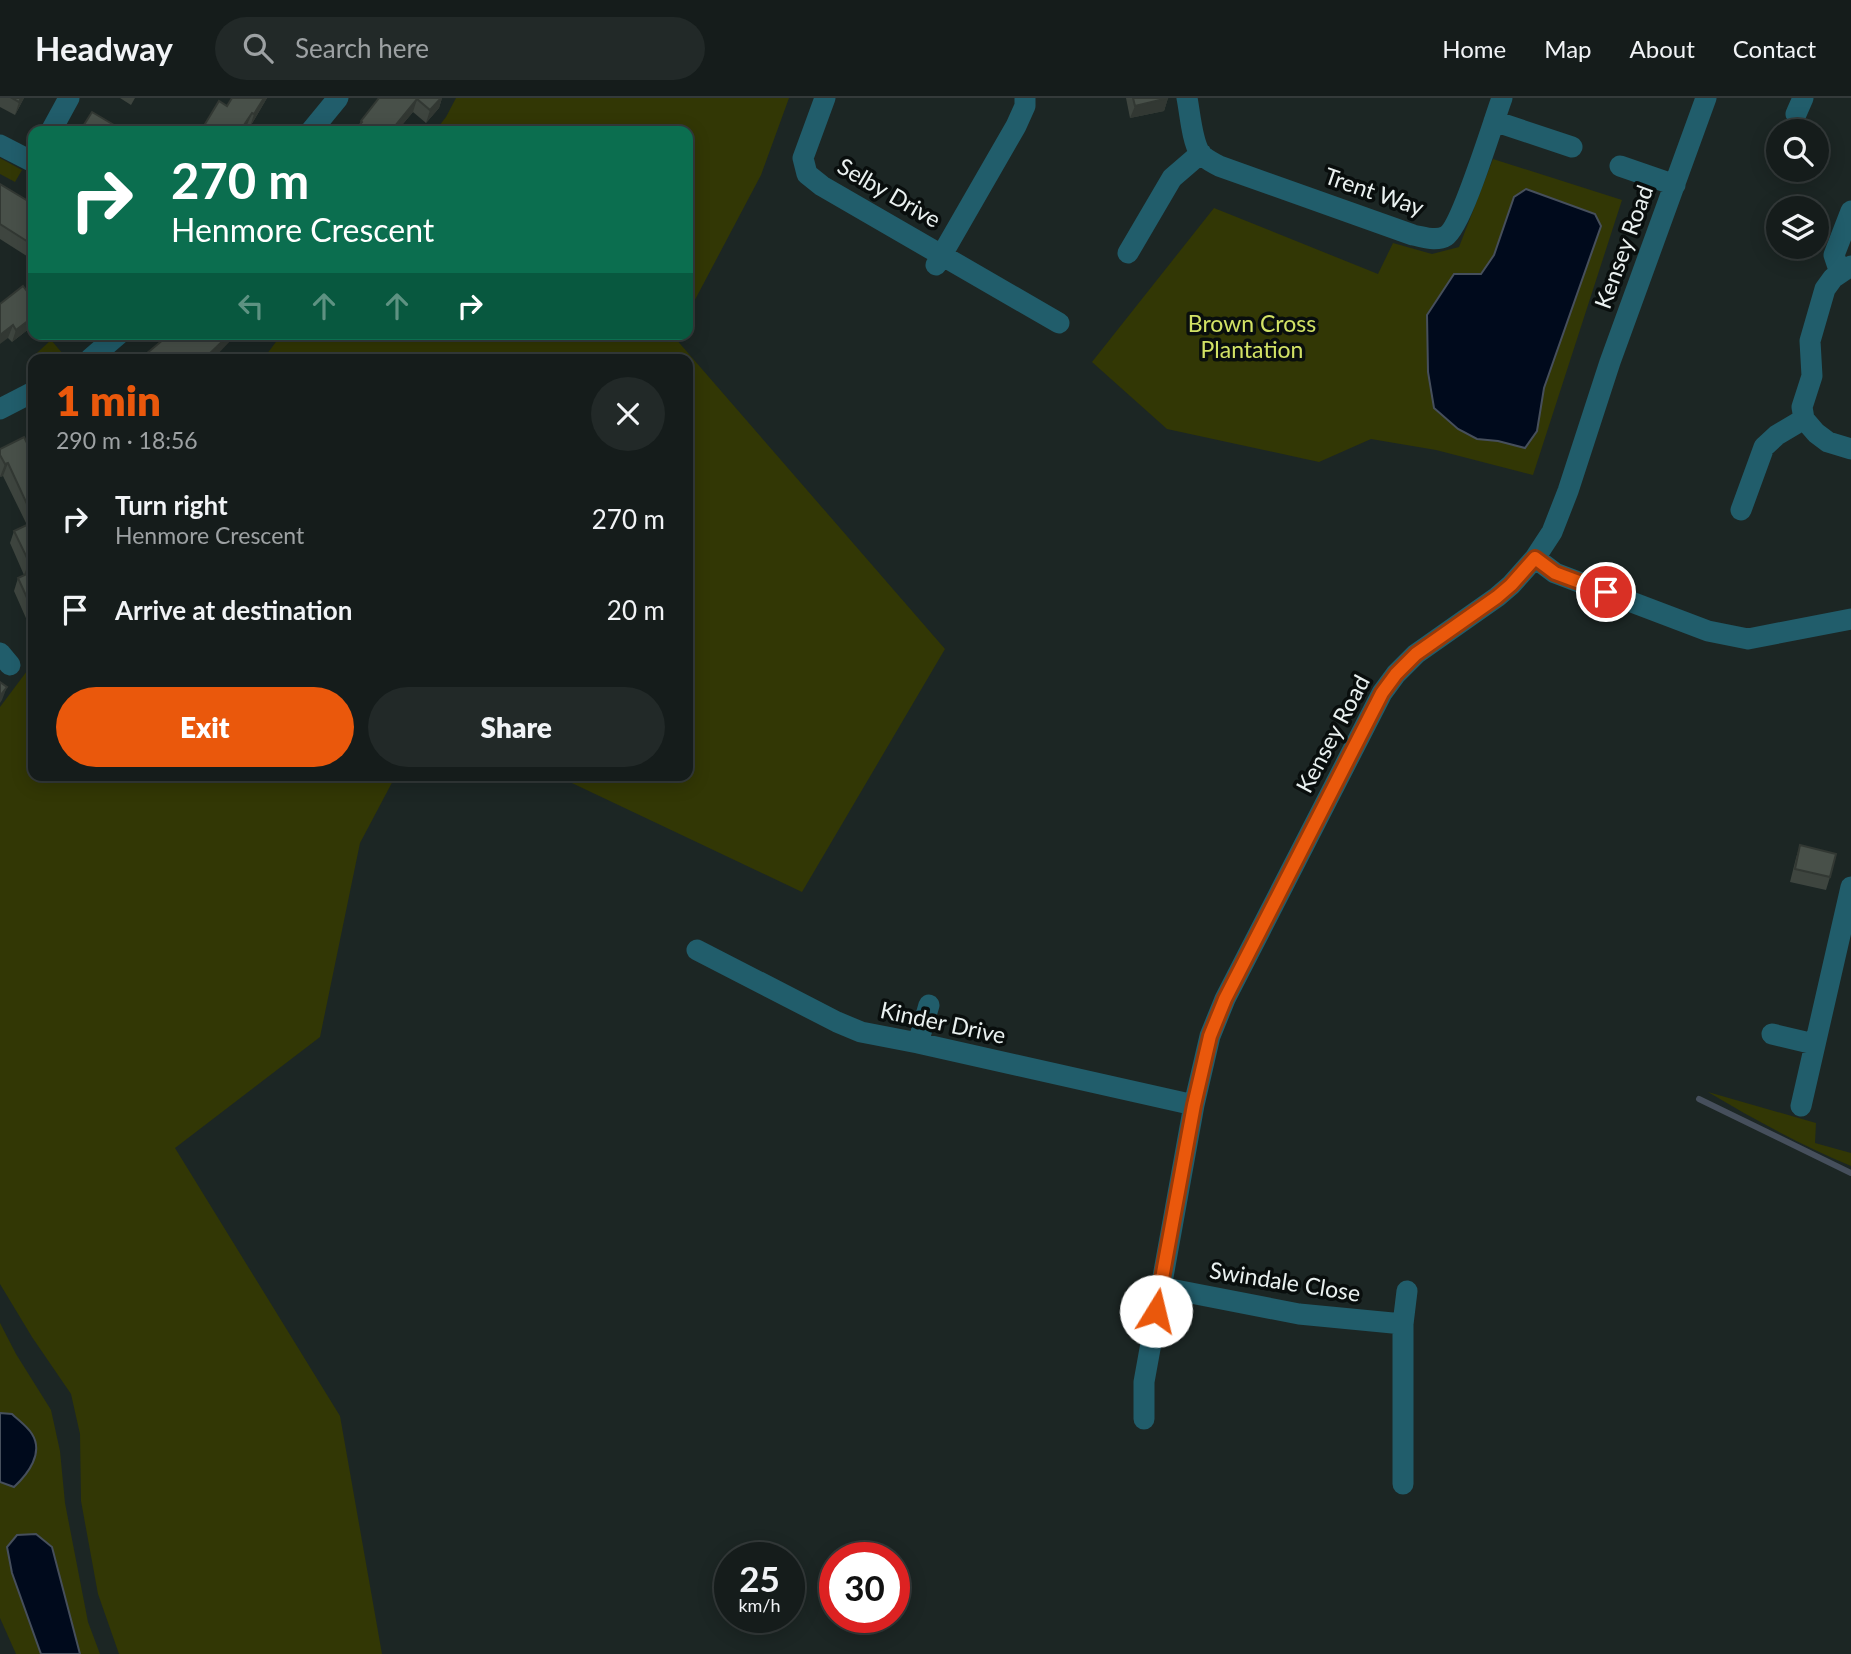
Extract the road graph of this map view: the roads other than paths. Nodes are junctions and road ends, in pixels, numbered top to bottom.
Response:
1 (69, 98) edge
2 (338, 98) edge
3 (825, 98) edge
4 (1025, 98) edge
5 (1186, 98) edge
6 (1502, 98) edge
7 (1706, 98) edge
8 (1494, 121) junction
9 (54, 126) edge
10 (315, 126) edge
11 (0, 145) edge
12 (1572, 147) dead end
13 (1201, 153) junction
14 (28, 159) edge
15 (1620, 166) dead end
16 (1675, 185) junction
17 (1851, 211) edge
18 (1128, 253) dead end
19 (939, 261) junction
20 (1845, 270) edge
21 (1059, 323) dead end
22 (112, 340) edge
23 (96, 354) edge
24 (28, 394) edge
25 (0, 408) edge
26 (1804, 419) junction
27 (1851, 449) edge
28 (1741, 510) dead end
29 (1535, 558) junction
30 (1851, 620) edge
31 (1851, 887) edge
32 (697, 950) dead end
33 (929, 1004) dead end
34 (1772, 1034) dead end
35 (918, 1043) junction
36 (1814, 1044) junction
37 (1194, 1105) junction
38 (1801, 1106) dead end
39 (1160, 1287) junction
40 (1407, 1291) dead end
41 (1403, 1324) junction
42 (1144, 1419) dead end
43 (1403, 1485) dead end

1 - 9 street
2 - 10 street
3 - 19 street, Selby Drive
4 - 19 street, Selby Drive
5 - 13 street
6 - 8 street, Trent Way
7 - 16 street, Kensey Road
8 - 12 street
8 - 13 street, Trent Way
11 - 14 street
13 - 18 street
15 - 16 street
16 - 29 street, Kensey Road
17 - 20 street
19 - 21 street, Selby Drive
20 - 26 street
22 - 23 street
24 - 25 street
26 - 27 street
26 - 28 street
29 - 30 street
29 - 37 street, Kensey Road
31 - 36 street
32 - 35 street, Kinder Drive
33 - 35 street
34 - 36 street
35 - 37 street, Kinder Drive
36 - 38 street
37 - 39 street, Kensey Road
39 - 41 street, Swindale Close
39 - 42 street, Kensey Road
40 - 41 street
41 - 43 street

